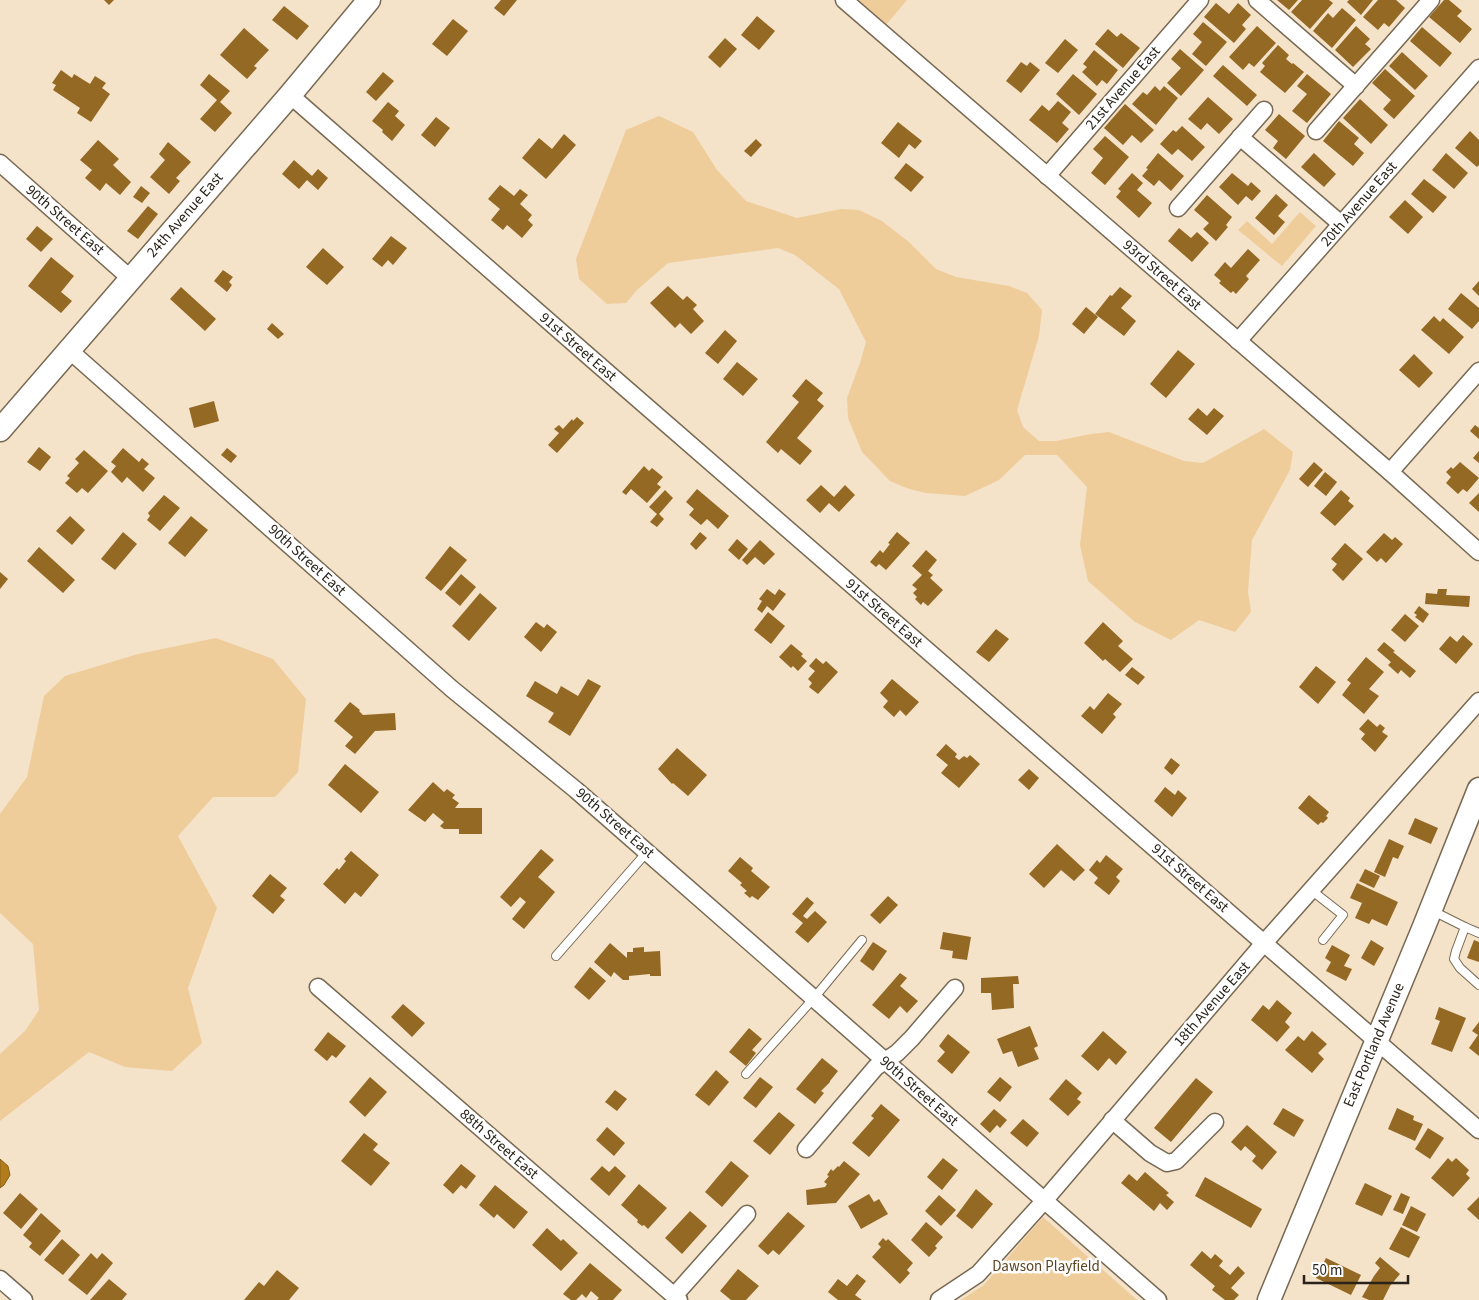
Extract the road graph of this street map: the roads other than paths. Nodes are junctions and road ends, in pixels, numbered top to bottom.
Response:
1 (369, 0) edge
2 (844, 0) edge
3 (1200, 0) edge
4 (1257, 0) edge
5 (1428, 1) edge
6 (1479, 68) edge
7 (1356, 86) junction
8 (290, 95) junction
9 (1264, 110) dead end
10 (1316, 131) dead end
11 (1240, 136) junction
12 (0, 163) edge
13 (1047, 176) junction
14 (1178, 208) dead end
15 (1341, 224) junction
16 (130, 278) junction
17 (1238, 341) junction
18 (69, 350) junction
19 (1479, 371) edge
20 (0, 430) edge
21 (1390, 472) junction
22 (1479, 552) edge
23 (1477, 703) edge
24 (1479, 789) edge
25 (648, 852) junction
26 (1311, 890) junction
27 (1431, 910) junction
28 (1465, 927) junction
29 (1479, 933) edge
30 (862, 940) dead end
31 (1323, 940) dead end
32 (1264, 943) junction
33 (556, 956) dead end
34 (1479, 985) edge
35 (318, 987) dead end
36 (955, 988) dead end
37 (814, 998) junction
38 (1376, 1040) junction
39 (886, 1062) junction
40 (746, 1074) dead end
41 (1112, 1120) junction
42 (1215, 1122) dead end
43 (1479, 1130) edge
44 (806, 1149) dead end
45 (1044, 1201) junction
46 (747, 1214) dead end
47 (0, 1279) edge
48 (677, 1298) edge
49 (24, 1300) edge
50 (939, 1300) edge
51 (1158, 1300) edge
52 (1268, 1300) edge

1 - 8 street, 24th Avenue East
2 - 13 street, 93rd Street East
3 - 13 street, 21st Avenue East
4 - 7 street
5 - 7 street
6 - 15 street, 20th Avenue East
7 - 10 street
8 - 16 street, 24th Avenue East
8 - 32 street, 91st Street East
9 - 11 street
11 - 14 street
11 - 15 street
12 - 16 street, 90th Street East
13 - 17 street, 93rd Street East
15 - 17 street, 20th Avenue East
16 - 18 street, 24th Avenue East
17 - 21 street, 93rd Street East
18 - 20 street, 24th Avenue East
18 - 25 street, 90th Street East
19 - 21 street
21 - 22 street, 93rd Street East
23 - 26 street, 18th Avenue East
24 - 27 street, East Portland Avenue
25 - 33 lane
25 - 37 street, 90th Street East
26 - 31 lane
26 - 32 street, 18th Avenue East
27 - 28 lane
27 - 38 street, East Portland Avenue
28 - 29 lane
28 - 34 lane
30 - 37 lane
32 - 38 street, 91st Street East
32 - 41 street, 18th Avenue East
35 - 48 street, 88th Street East
36 - 39 street
37 - 39 street, 90th Street East
37 - 40 lane
38 - 43 street, 91st Street East
38 - 52 street, East Portland Avenue
39 - 44 street
39 - 45 street, 90th Street East
41 - 42 street
41 - 45 street, 18th Avenue East
45 - 50 street, 18th Avenue East
45 - 51 street, 90th Street East
46 - 48 street
47 - 49 street

